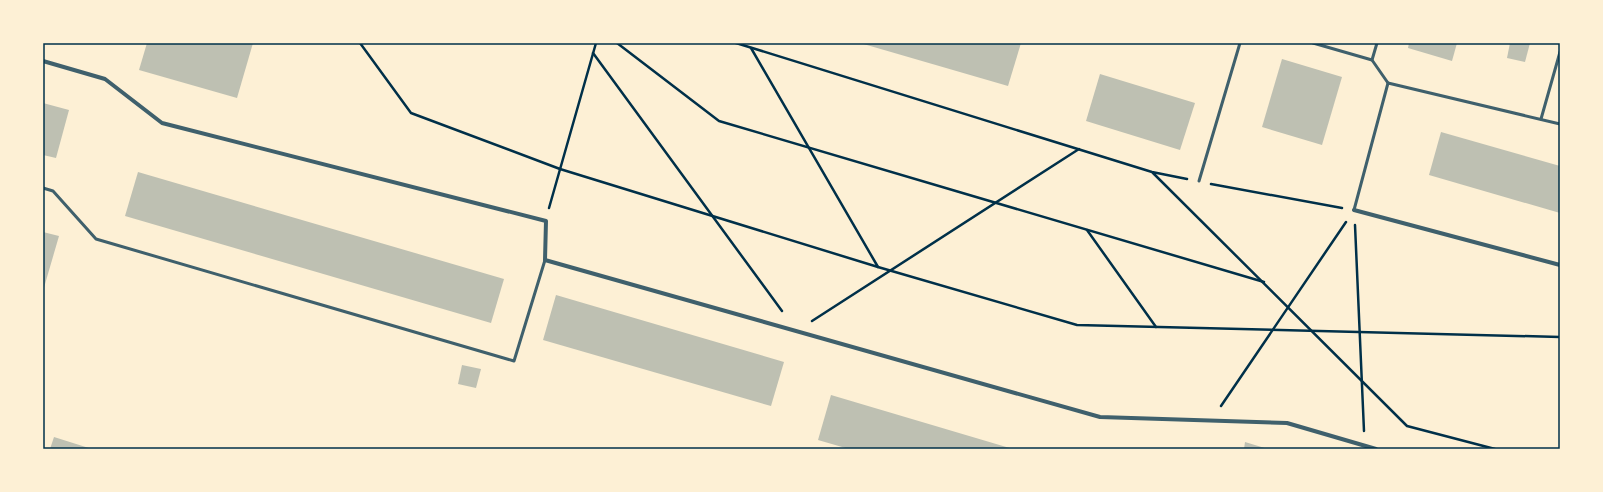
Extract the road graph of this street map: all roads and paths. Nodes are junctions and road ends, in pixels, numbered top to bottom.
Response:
1 (360, 43) edge
2 (596, 43) edge
3 (617, 43) edge
4 (736, 43) edge
5 (1240, 43) edge
6 (1312, 43) edge
7 (1377, 43) edge
8 (751, 48) junction
9 (1560, 52) edge
10 (593, 53) junction
11 (1372, 60) junction
12 (43, 61) edge
13 (1388, 83) junction
14 (1542, 119) junction
15 (1560, 124) edge
16 (809, 147) junction
17 (1079, 149) junction
18 (560, 170) junction
19 (1152, 172) junction
20 (1199, 181) junction
21 (43, 188) edge
22 (996, 203) junction
23 (1354, 210) junction
24 (712, 216) junction
25 (546, 221) junction
26 (1087, 230) junction
27 (544, 260) junction
28 (1560, 265) edge
29 (878, 267) junction
30 (890, 270) junction
31 (1264, 282) junction
32 (1288, 307) junction
33 (1156, 327) junction
34 (1273, 330) junction
35 (796, 331) junction
36 (1312, 331) junction
37 (1360, 332) junction
38 (1560, 337) edge
39 (1362, 380) junction
40 (1211, 420) junction
41 (1365, 446) junction
42 (1376, 449) edge
43 (1495, 449) edge

1 - 18 path
2 - 10 path
3 - 16 path
4 - 8 path
5 - 20 lane
6 - 11 lane
7 - 11 lane
8 - 16 path
8 - 17 path
9 - 14 lane
10 - 18 path
10 - 24 path
11 - 13 lane
12 - 25 street
13 - 14 lane
13 - 23 lane
14 - 15 lane
16 - 22 path
16 - 29 path
17 - 19 path
17 - 22 path
18 - 24 path
18 - 25 path
19 - 20 path
19 - 31 path
20 - 23 path
21 - 27 lane
22 - 26 path
22 - 30 path
23 - 28 street
23 - 32 path
23 - 37 path
24 - 29 path
24 - 35 path
25 - 27 street
26 - 31 path
26 - 33 path
27 - 35 street
29 - 30 path
30 - 33 path
30 - 35 path
31 - 32 path
32 - 34 path
32 - 36 path
33 - 34 path
34 - 36 path
34 - 40 path
35 - 40 street
36 - 37 path
36 - 39 path
37 - 38 path
37 - 39 path
39 - 41 path
39 - 43 path
40 - 41 street
41 - 42 street

